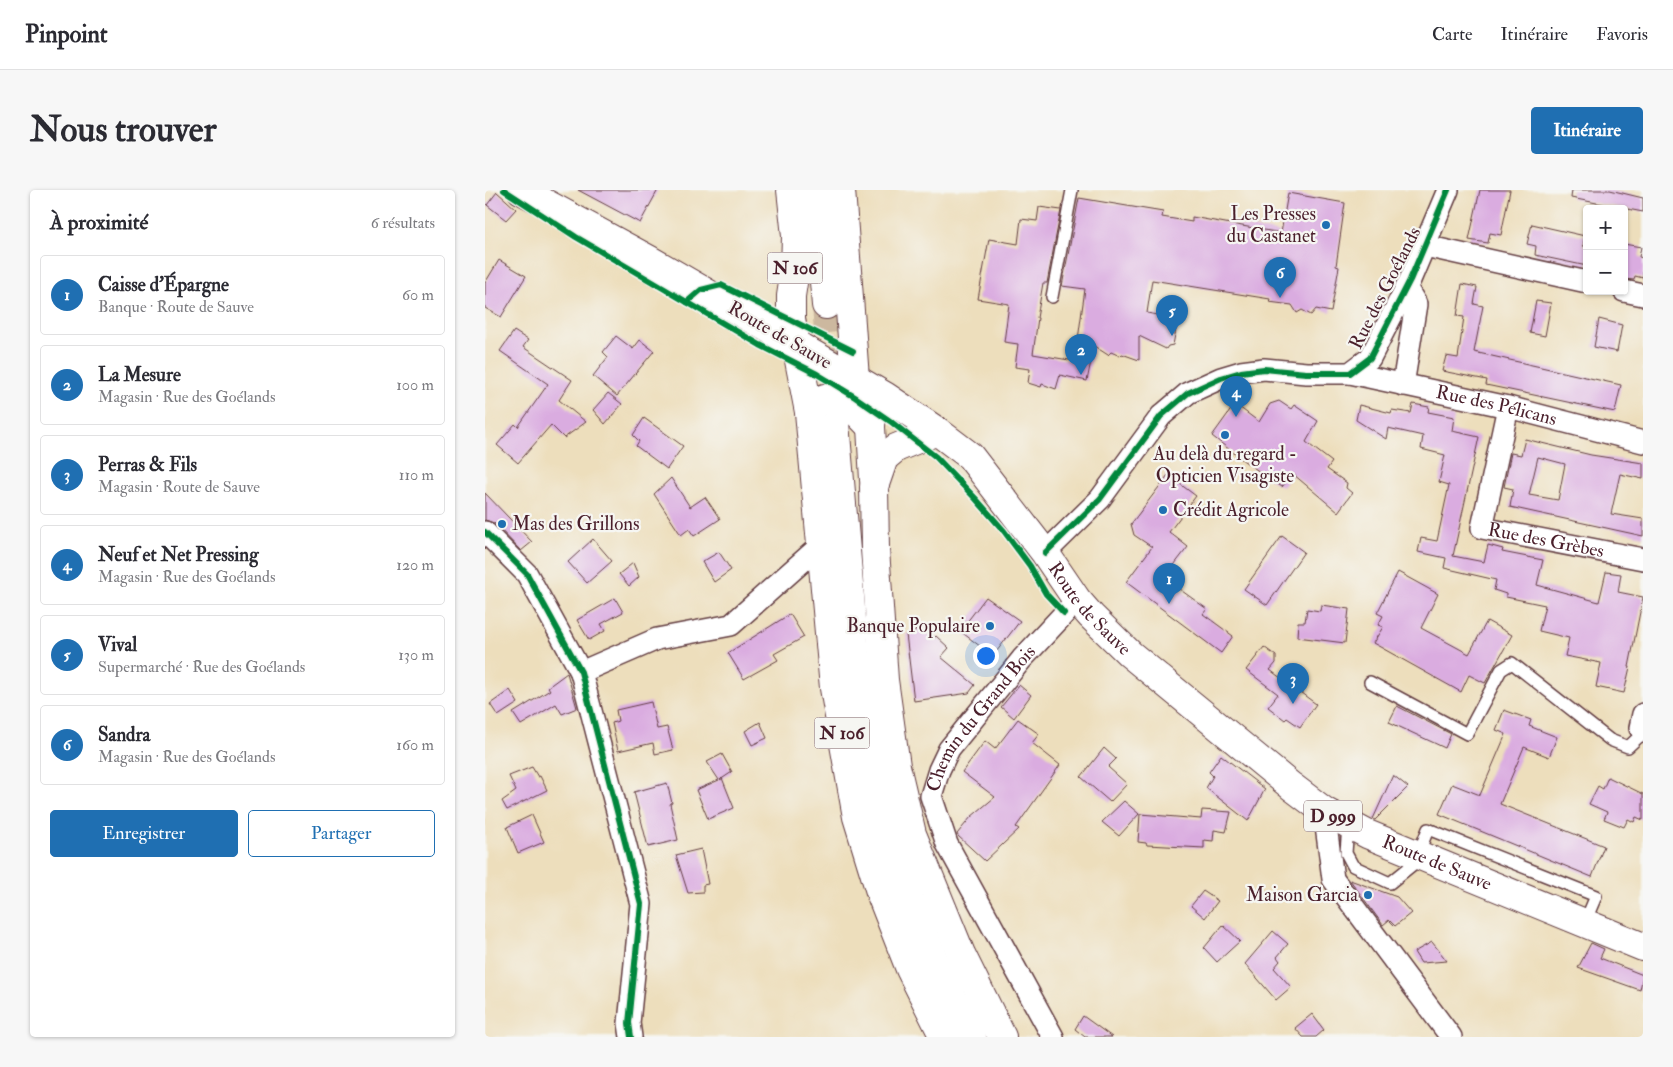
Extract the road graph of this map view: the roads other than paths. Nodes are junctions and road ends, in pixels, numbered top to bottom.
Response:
1 (521, 190) edge
2 (791, 190) edge
3 (816, 190) edge
4 (841, 190) edge
5 (1072, 190) edge
6 (1448, 190) edge
7 (1425, 246) junction
8 (1583, 281) edge
9 (1406, 287) junction
10 (1628, 292) edge
11 (1643, 295) edge
12 (1052, 297) dead end
13 (826, 305) tunnel mouth
14 (797, 345) junction
15 (1350, 374) junction
16 (855, 378) junction
17 (1403, 385) junction
18 (1509, 407) junction
19 (809, 412) junction
20 (835, 424) tunnel mouth
21 (871, 427) junction
22 (937, 430) junction
23 (1643, 442) edge
24 (874, 487) junction
25 (485, 532) edge
26 (821, 545) junction
27 (1045, 553) junction
28 (1643, 559) edge
29 (1077, 600) junction
30 (581, 672) junction
31 (1370, 682) dead end
32 (1643, 714) edge
33 (1643, 732) edge
34 (1324, 811) junction
35 (1348, 825) junction
36 (1420, 856) junction
37 (1643, 946) edge
38 (1448, 1036) edge
39 (631, 1037) edge
40 (944, 1037) edge
41 (972, 1037) edge
42 (1001, 1037) edge
43 (1053, 1037) edge

1 - 14 main road, Route de Sauve / D 999
2 - 14 main road, N 106
3 - 13 main road, N 106
4 - 16 main road
5 - 12 lane
6 - 7 street, Rue des Goélands
7 - 8 street
7 - 9 street, Rue des Goélands
9 - 15 street, Rue des Goélands
9 - 17 street, Rue des Goélands
10 - 11 street
14 - 16 main road, Route de Sauve / D 999
14 - 19 main road, N 106
15 - 17 street, Rue des Pélicans
15 - 27 street, Rue des Goélands
16 - 21 main road
16 - 22 main road, Route de Sauve / D 999
17 - 18 street, Rue des Pélicans
18 - 23 street, Rue des Pélicans
18 - 28 street, Rue des Grèbes
19 - 21 main road
19 - 26 main road, N 106
20 - 41 main road, N 106
21 - 24 main road
22 - 24 main road
22 - 27 main road, Route de Sauve / D 999
24 - 42 main road
25 - 30 street
26 - 30 street
26 - 40 main road, N 106
27 - 29 main road, Route de Sauve / D 999
29 - 34 main road, Route de Sauve / D 999
29 - 43 street, Chemin du Grand Bois
30 - 39 street
31 - 33 lane
32 - 33 street
34 - 35 main road, Route de Sauve / D 999
34 - 38 street
35 - 36 main road, Route de Sauve / D 999
35 - 36 lane
36 - 37 main road, Route de Sauve / D 999

